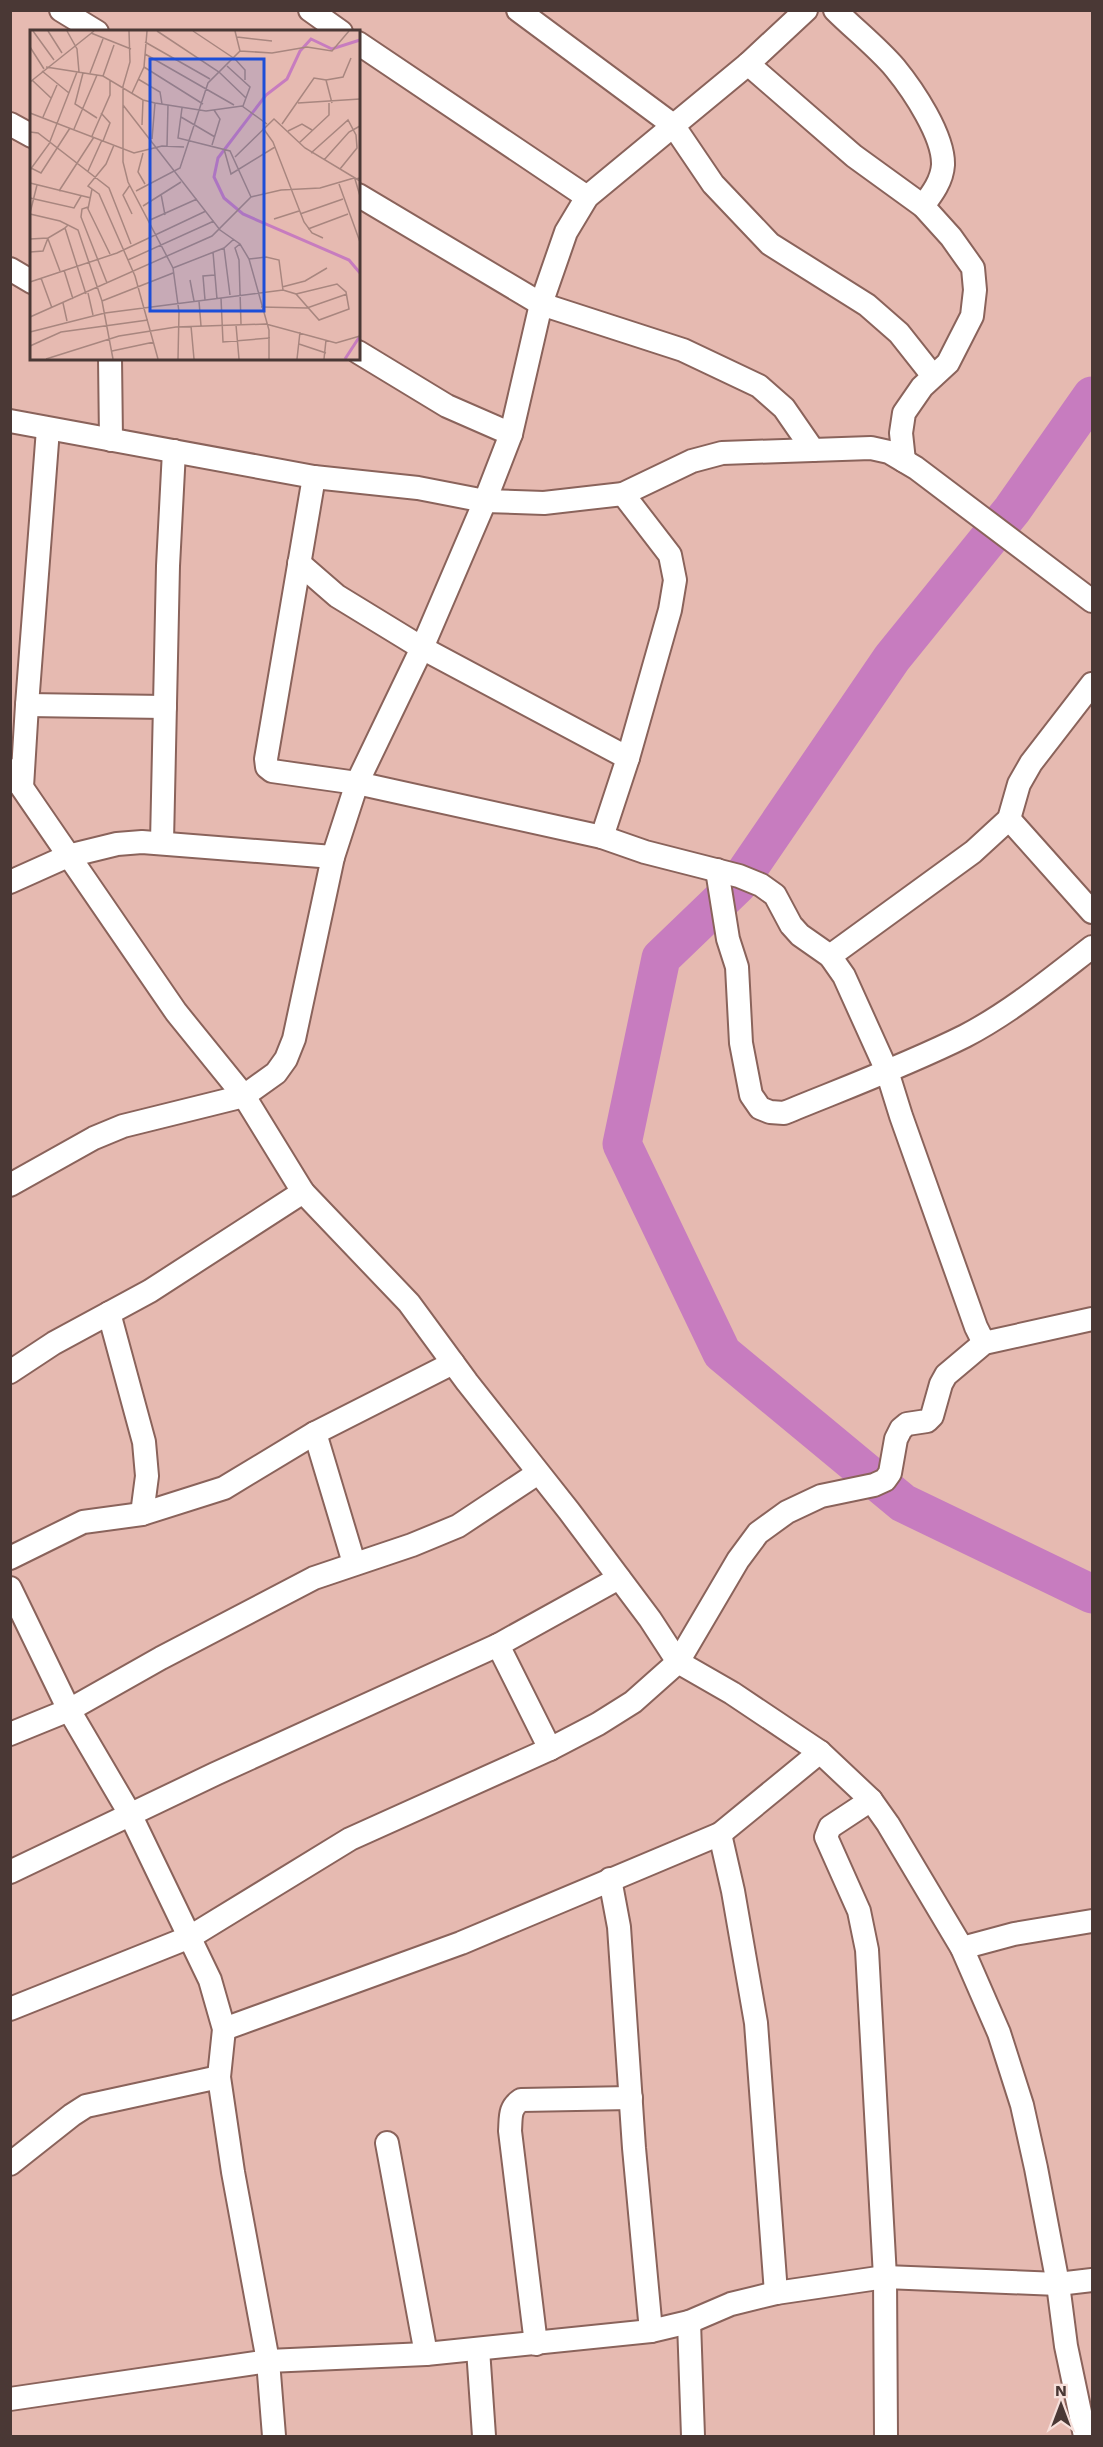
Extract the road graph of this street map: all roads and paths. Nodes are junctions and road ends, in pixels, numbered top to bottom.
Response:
1 (61, 10) edge
2 (310, 10) edge
3 (518, 10) edge
4 (806, 10) edge
5 (835, 10) edge
6 (94, 30) edge
7 (338, 30) edge
8 (360, 44) edge
9 (748, 64) junction
10 (10, 124) edge
11 (673, 125) junction
12 (30, 135) edge
13 (360, 196) edge
14 (587, 196) junction
15 (923, 206) junction
16 (10, 269) edge
17 (30, 281) edge
18 (541, 304) junction
19 (360, 353) edge
20 (110, 360) edge
21 (933, 376) junction
22 (10, 421) edge
23 (48, 429) junction
24 (511, 434) junction
25 (111, 440) junction
26 (813, 450) junction
27 (174, 451) junction
28 (904, 461) junction
29 (314, 477) junction
30 (623, 494) junction
31 (485, 501) junction
32 (299, 563) junction
33 (1092, 601) edge
34 (422, 648) junction
35 (1092, 684) edge
36 (27, 705) junction
37 (165, 707) junction
38 (628, 758) junction
39 (16, 779) edge
40 (357, 783) junction
41 (1009, 819) junction
42 (602, 837) junction
43 (162, 842) junction
44 (68, 856) junction
45 (333, 857) junction
46 (717, 870) junction
47 (10, 882) edge
48 (1092, 912) edge
49 (1092, 947) edge
50 (830, 956) junction
51 (887, 1071) junction
52 (244, 1096) junction
53 (10, 1185) edge
54 (303, 1192) junction
55 (109, 1313) junction
56 (1092, 1319) edge
57 (984, 1343) junction
58 (453, 1363) junction
59 (10, 1372) edge
60 (315, 1433) junction
61 (538, 1473) junction
62 (142, 1514) junction
63 (10, 1558) edge
64 (354, 1563) junction
65 (619, 1578) junction
66 (10, 1588) edge
67 (498, 1646) junction
68 (678, 1662) junction
69 (69, 1710) junction
70 (10, 1734) edge
71 (550, 1749) junction
72 (820, 1752) junction
73 (871, 1800) junction
74 (130, 1814) junction
75 (720, 1834) junction
76 (10, 1872) edge
77 (610, 1879) junction
78 (1092, 1921) edge
79 (190, 1937) junction
80 (962, 1948) junction
81 (10, 2009) edge
82 (224, 2029) junction
83 (219, 2077) junction
84 (631, 2098) junction
85 (387, 2143) dead end
86 (10, 2164) edge
87 (885, 2277) junction
88 (1092, 2280) edge
89 (1058, 2284) junction
90 (776, 2293) junction
91 (689, 2322) junction
92 (651, 2331) junction
93 (536, 2344) junction
94 (478, 2349) junction
95 (426, 2354) junction
96 (268, 2361) junction
97 (10, 2399) edge
98 (1085, 2407) edge
99 (274, 2436) edge
100 (484, 2436) edge
101 (693, 2436) edge
102 (886, 2436) edge
103 (1085, 2436) edge

1 - 6 street
2 - 7 street
3 - 11 street
4 - 9 street
5 - 15 street
8 - 14 street
9 - 11 street
9 - 15 street
10 - 12 street
11 - 14 street
11 - 21 street
13 - 18 street
14 - 18 street
15 - 21 street
16 - 17 street
18 - 24 street
18 - 26 street
19 - 24 street
20 - 25 street
21 - 28 street
22 - 23 street
23 - 25 street
23 - 36 street
24 - 31 street
25 - 27 street
26 - 28 street
26 - 30 street
27 - 29 street
27 - 37 street
28 - 33 street
29 - 31 street
29 - 32 street
30 - 31 street
30 - 38 street
31 - 34 street
32 - 34 street
32 - 40 street
34 - 38 street
34 - 40 street
35 - 41 street
36 - 37 street
36 - 39 street
37 - 43 street
38 - 42 street
39 - 44 street
40 - 42 street
40 - 45 street
41 - 48 street
41 - 50 street
42 - 46 street
43 - 44 street
43 - 45 street
44 - 47 street
44 - 52 street
45 - 52 street
46 - 50 street
46 - 51 street
49 - 51 street
50 - 51 street
51 - 57 street
52 - 53 street
52 - 54 street
54 - 55 street
54 - 58 street
55 - 59 street
55 - 62 street
56 - 57 street
57 - 68 street
58 - 60 street
58 - 61 street
60 - 62 street
60 - 64 street
61 - 64 street
61 - 65 street
62 - 63 street
64 - 69 street
65 - 67 street
65 - 68 street
66 - 69 street
67 - 71 street
67 - 74 street
68 - 71 street
68 - 72 street
69 - 70 street
69 - 74 street
71 - 79 street
72 - 73 street
72 - 75 street
73 - 80 street
73 - 87 street
74 - 76 street
74 - 79 street
75 - 77 street
75 - 90 street
77 - 82 street
77 - 84 street
78 - 80 street
79 - 81 street
79 - 82 street
80 - 89 street
82 - 83 street
83 - 86 street
83 - 96 street
84 - 92 street
84 - 93 street
85 - 95 street
87 - 89 street
87 - 90 street
87 - 102 street
88 - 89 street
89 - 98 street
90 - 91 street
91 - 92 street
91 - 101 street
92 - 93 street
93 - 94 street
94 - 95 street
94 - 100 street
95 - 96 street
96 - 97 street
96 - 99 street
98 - 103 street

